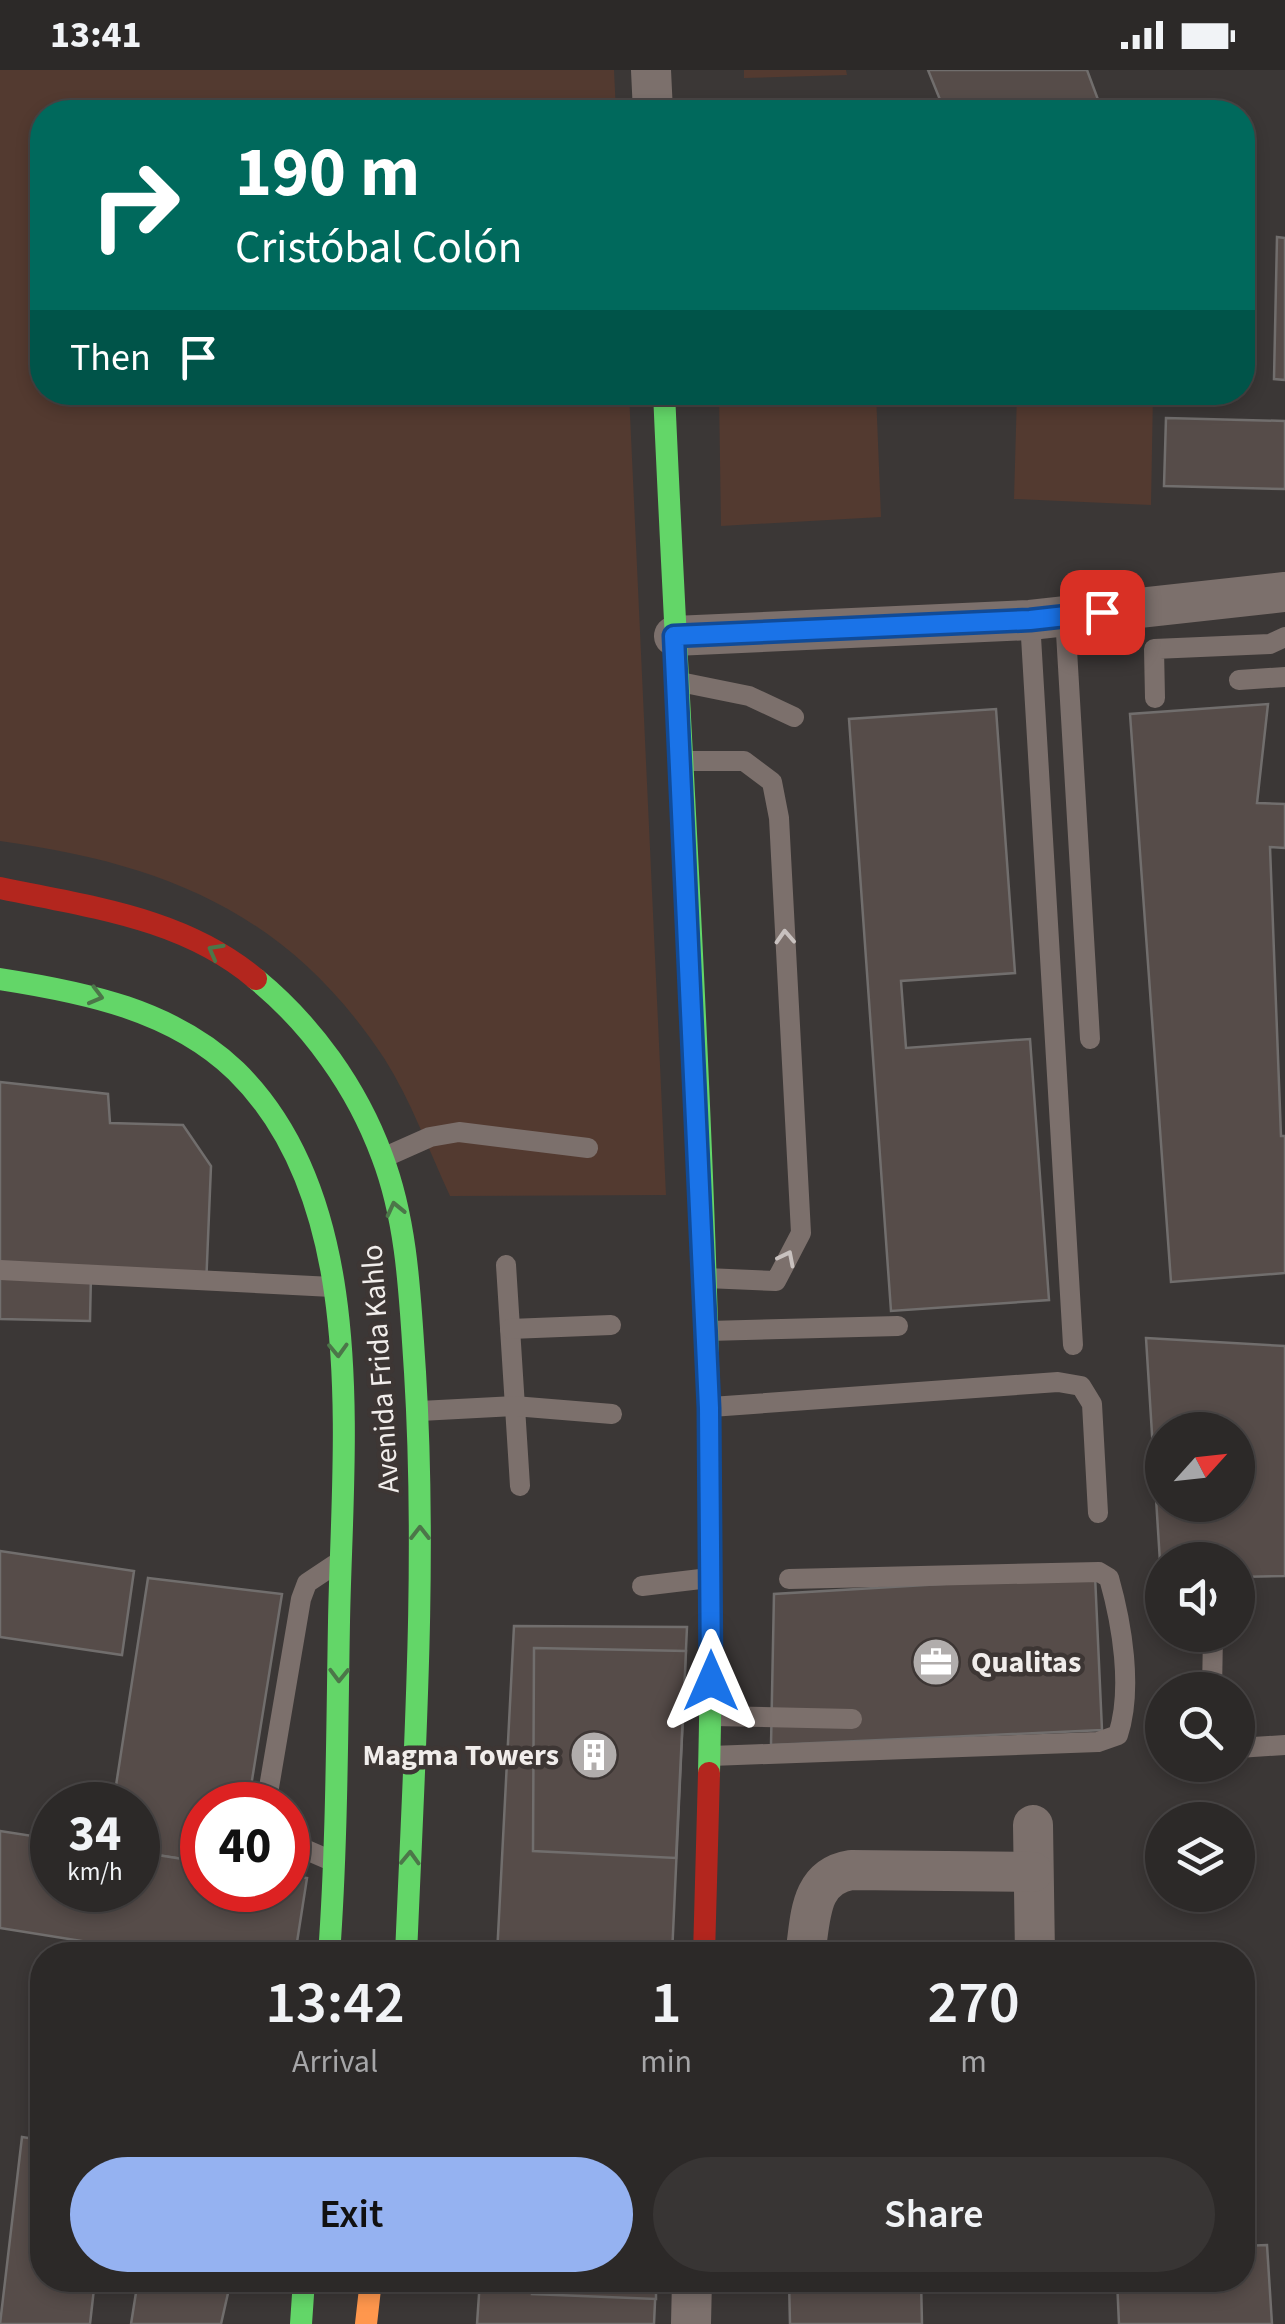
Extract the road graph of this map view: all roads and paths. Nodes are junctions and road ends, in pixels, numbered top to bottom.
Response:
1 (651, 70) edge
2 (652, 100) edge
3 (665, 405) edge
4 (667, 465) junction
5 (1285, 592) edge
6 (1048, 618) junction
7 (717, 634) junction
8 (674, 636) junction
9 (1285, 637) edge
10 (1285, 676) edge
11 (1239, 680) dead end
12 (678, 682) junction
13 (1154, 698) dead end
14 (794, 717) dead end
15 (682, 761) junction
16 (0, 888) edge
17 (0, 979) edge
18 (1090, 1038) dead end
19 (588, 1148) dead end
20 (383, 1158) junction
21 (506, 1265) dead end
22 (0, 1270) edge
23 (704, 1278) junction
24 (334, 1287) junction
25 (611, 1325) dead end
26 (898, 1326) dead end
27 (510, 1329) junction
28 (706, 1332) junction
29 (1073, 1345) dead end
30 (514, 1406) junction
31 (709, 1408) junction
32 (418, 1411) junction
33 (612, 1414) dead end
34 (520, 1486) dead end
35 (1098, 1513) dead end
36 (340, 1561) junction
37 (710, 1578) junction
38 (789, 1579) dead end
39 (642, 1586) dead end
40 (711, 1716) junction
41 (852, 1719) dead end
42 (1285, 1745) edge
43 (1255, 1747) edge
44 (712, 1756) junction
45 (270, 1782) edge
46 (1033, 1825) dead end
47 (310, 1852) edge
48 (336, 1863) junction
49 (1033, 1872) junction
50 (330, 1942) edge
51 (407, 1942) edge
52 (705, 1942) edge
53 (807, 1942) edge
54 (1034, 1942) edge
55 (303, 2292) edge
56 (370, 2292) edge
57 (691, 2292) edge
58 (301, 2324) edge
59 (366, 2324) edge
60 (690, 2324) edge

1 - 2 street
3 - 4 street
4 - 7 street
4 - 8 street
5 - 6 street
6 - 7 street
6 - 18 lane
6 - 29 lane
7 - 8 street
8 - 12 street
9 - 13 lane
10 - 11 lane
12 - 14 lane
12 - 15 street
15 - 23 street
23 -> 15 lane
20 -> 16 street, Avenida Frida Kahlo
17 -> 24 street, Avenida Frida Kahlo
19 - 20 lane
32 -> 20 street, Avenida Frida Kahlo
21 - 27 lane
22 - 24 lane
23 - 28 street
24 -> 36 street, Avenida Frida Kahlo
25 - 27 lane
26 - 28 lane
27 - 30 lane
28 - 31 street
30 - 32 lane
30 - 33 lane
30 - 34 lane
31 - 35 lane
31 - 37 street
51 -> 32 street, Avenida Frida Kahlo
36 - 45 lane
36 -> 48 street, Avenida Frida Kahlo
37 - 39 lane
37 - 40 street
38 - 44 lane
40 - 41 lane
40 - 44 street
42 - 43 lane
44 - 52 street
46 - 49 street
47 - 48 lane
48 - 50 street, Avenida Frida Kahlo
49 - 53 street
49 - 54 street
55 - 58 street
56 - 59 street
57 - 60 street

